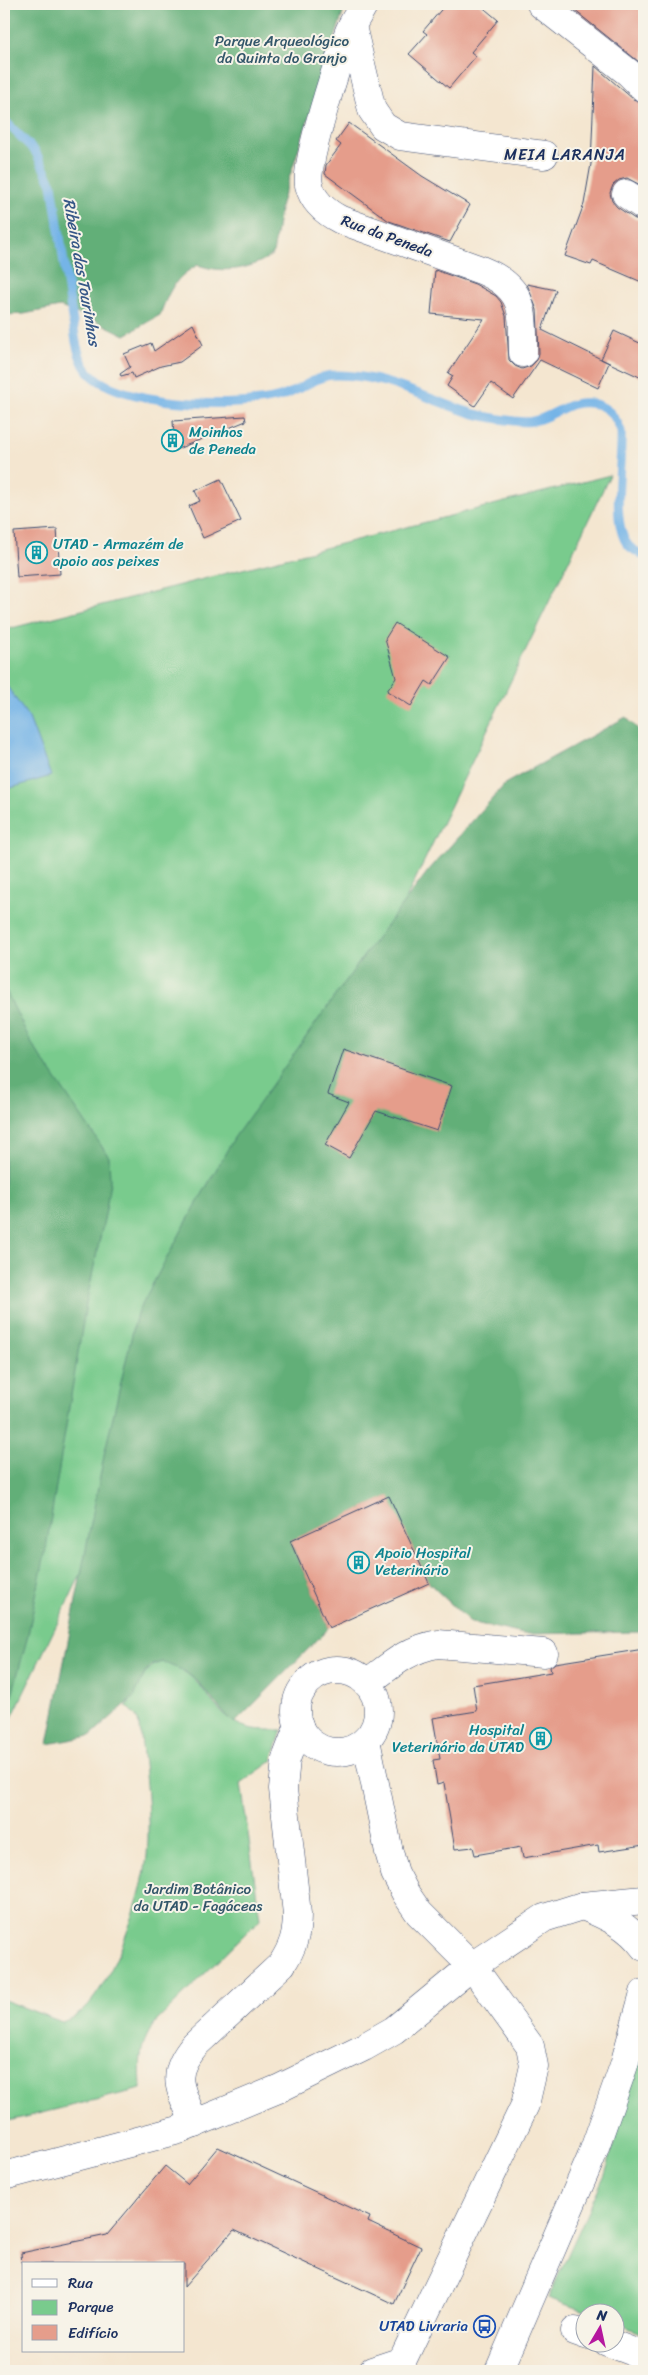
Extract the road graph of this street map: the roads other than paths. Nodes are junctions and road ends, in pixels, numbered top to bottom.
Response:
1 (553, 7) edge
2 (358, 15) edge
3 (644, 88) edge
4 (544, 155) dead end
5 (522, 353) dead end
6 (544, 1653) dead end
7 (367, 1683) junction
8 (299, 1725) junction
9 (366, 1740) junction
10 (644, 1900) edge
11 (582, 1906) junction
12 (644, 1947) edge
13 (472, 1966) junction
14 (644, 1993) edge
15 (195, 2124) junction
16 (4, 2176) edge
17 (626, 2349) edge
18 (644, 2356) edge
19 (400, 2366) edge
20 (372, 2371) edge
21 (499, 2371) edge

1 - 3 street
2 - 4 street
2 - 5 street, Rua da Peneda
6 - 7 street
7 - 8 street
7 - 9 street
8 - 9 street
8 - 15 street
9 - 13 street
10 - 11 street
11 - 12 street
11 - 13 street
13 - 15 street
13 - 19 street
14 - 21 street
15 - 16 street
17 - 18 street
19 - 20 street

